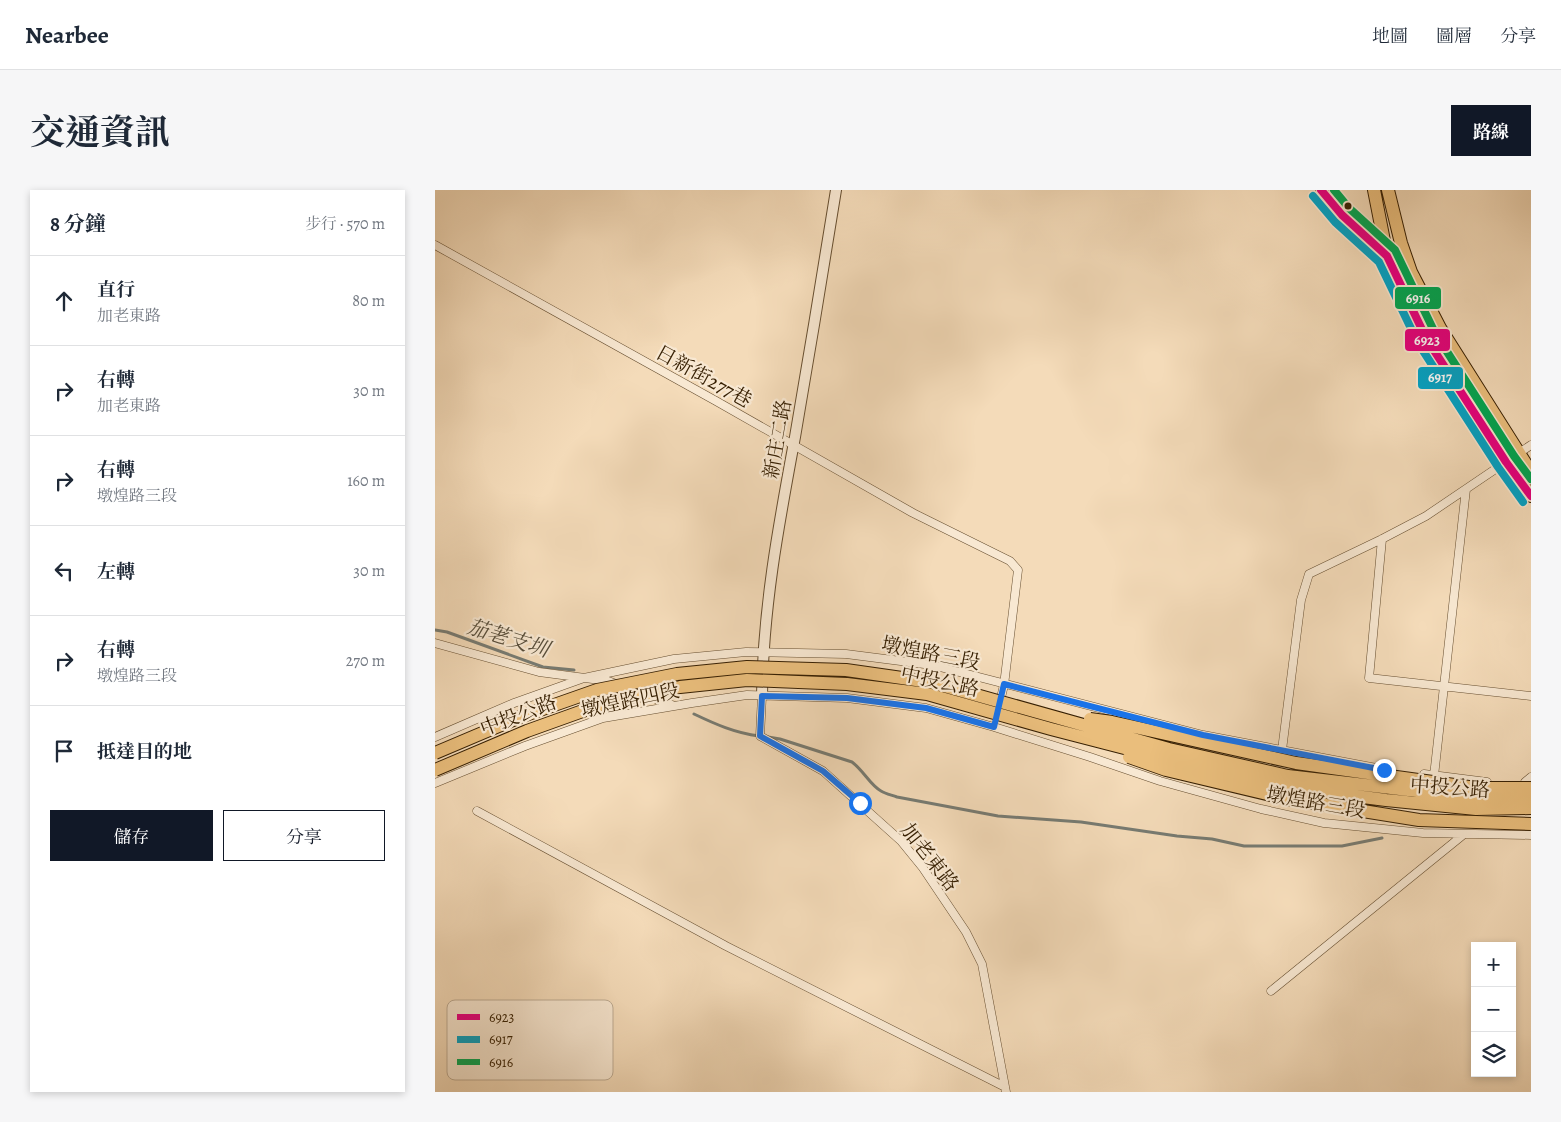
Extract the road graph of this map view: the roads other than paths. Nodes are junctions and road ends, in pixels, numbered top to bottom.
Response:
1 (836, 190) edge
2 (1321, 190) edge
3 (1374, 190) edge
4 (1388, 190) edge
5 (435, 245) edge
6 (1387, 256) junction
7 (1411, 272) junction
8 (793, 445) junction
9 (1531, 445) edge
10 (1518, 453) junction
11 (1506, 462) junction
12 (1531, 472) edge
13 (1466, 489) junction
14 (1531, 496) edge
15 (1382, 539) junction
16 (435, 643) edge
17 (763, 652) junction
18 (674, 659) joint
19 (584, 678) junction
20 (1004, 684) junction
21 (1444, 685) junction
22 (762, 696) junction
23 (1531, 696) edge
24 (691, 703) joint
25 (674, 706) junction
26 (1051, 715) junction
27 (994, 727) junction
28 (1051, 729) junction
29 (1203, 735) junction
30 (435, 737) edge
31 (1282, 750) junction
32 (435, 753) edge
33 (435, 770) edge
34 (1434, 776) junction
35 (1529, 782) edge
36 (435, 784) edge
37 (1190, 789) junction
38 (1531, 797) edge
39 (1531, 808) edge
40 (477, 811) dead end
41 (1531, 824) edge
42 (1463, 835) junction
43 (1531, 835) edge
44 (1271, 991) dead end
45 (1005, 1089) edge

1 - 8 street, 新庄二路
2 - 6 street
3 - 6 main road
4 - 7 main road
5 - 8 street, 日新街277巷
6 - 7 street
6 - 11 main road
7 - 10 main road
8 - 17 street, 新庄二路
8 - 20 street, 日新街277巷
9 - 10 street
10 - 11 street
10 - 12 main road
11 - 13 street
11 - 14 main road
13 - 15 street
13 - 21 street
15 - 21 street
15 - 31 street
16 - 19 street
17 - 18 street, 墩煌路三段
17 - 20 street, 墩煌路三段
17 - 22 street, 新庄二路
18 - 19 street, 墩煌路四段
19 - 25 street
19 - 30 street, 墩煌路四段
20 - 27 street
20 - 29 street, 墩煌路三段
21 - 23 street
21 - 34 street
22 - 24 street, 墩煌路三段
22 - 27 street, 墩煌路三段
22 - 45 street, 加老東路
24 - 25 street, 墩煌路四段
25 - 36 street, 墩煌路四段
26 - 32 main road, 中投公路, bridge
26 - 35 main road, bridge
26 - 38 main road, 中投公路, bridge
27 - 37 street, 墩煌路三段
28 - 33 main road, 中投公路, bridge
28 - 39 main road, 中投公路, bridge
28 - 41 main road, bridge
29 - 31 street, 墩煌路三段
29 - 37 street
31 - 34 street, 墩煌路三段
34 - 35 street, 墩煌路三段
37 - 42 street, 墩煌路三段
40 - 45 street
42 - 43 street, 墩煌路三段
42 - 44 street

